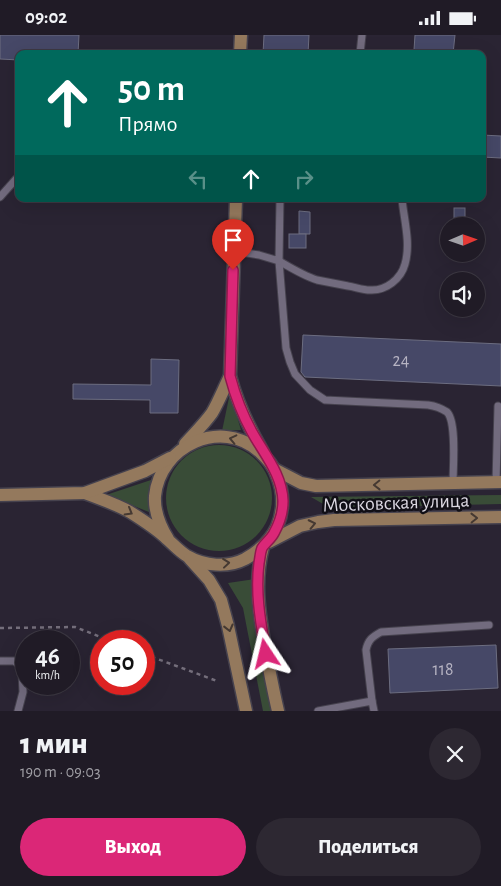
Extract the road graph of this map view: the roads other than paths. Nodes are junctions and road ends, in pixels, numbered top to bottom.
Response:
1 (241, 35) edge
2 (362, 35) edge
3 (240, 50) edge
4 (360, 50) edge
5 (15, 180) edge
6 (0, 197) edge
7 (236, 202) edge
8 (280, 202) edge
9 (402, 202) edge
10 (234, 251) junction
11 (279, 261) junction
12 (230, 376) junction
13 (498, 406) dead end
14 (175, 454) junction
15 (271, 464) junction
16 (498, 482) edge
17 (453, 483) junction
18 (85, 493) junction
19 (0, 495) edge
20 (501, 517) edge
21 (168, 539) junction
22 (265, 545) junction
23 (188, 557) junction
24 (489, 625) dead end
25 (0, 661) edge
26 (372, 701) junction
27 (18, 711) edge
28 (246, 711) edge
29 (278, 711) edge
30 (318, 711) edge
31 (374, 711) edge

1 - 3 main road
2 - 4 lane
5 - 6 lane
7 - 10 main road
8 - 11 lane
9 - 11 lane
10 - 11 lane
10 - 12 main road
11 - 17 lane
12 - 14 main road
12 - 15 main road
13 - 16 lane
15 -> 14 main road
14 - 18 main road
14 - 21 main road
17 -> 15 main road, Московская улица
15 - 22 main road
16 - 17 main road, Московская улица
18 - 19 main road
18 -> 21 main road
22 -> 20 main road, Московская улица
21 - 23 main road
23 -> 22 main road
22 - 29 main road
23 -> 28 main road
24 - 26 lane
25 - 27 lane
26 - 30 lane
26 - 31 lane

